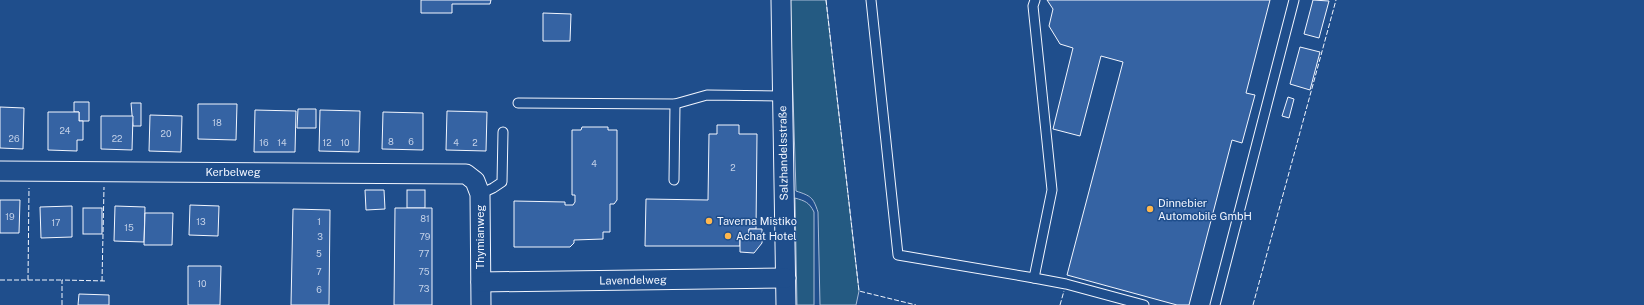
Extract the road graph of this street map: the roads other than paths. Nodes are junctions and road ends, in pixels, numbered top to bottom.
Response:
1 (781, 0) edge
2 (871, 0) edge
3 (1035, 0) edge
4 (1294, 0) edge
5 (782, 96) junction
6 (518, 103) dead end
7 (675, 104) junction
8 (503, 132) dead end
9 (0, 171) edge
10 (466, 174) joint
11 (674, 180) dead end
12 (480, 194) junction
13 (786, 278) junction
14 (1034, 278) junction
15 (481, 282) junction
16 (481, 305) edge
17 (786, 305) edge
18 (1144, 305) edge
19 (1215, 305) edge

1 - 5 street, Salzhandelsstraße
2 - 14 lane
3 - 14 lane
4 - 19 lane
5 - 7 lane
5 - 13 street, Salzhandelsstraße
6 - 7 lane
7 - 11 lane
8 - 12 lane
9 - 10 street, Kerbelweg
10 - 12 street, Thymianweg
12 - 15 street, Thymianweg
13 - 15 street, Lavendelweg
13 - 17 street, Salzhandelsstraße
14 - 18 lane
15 - 16 street, Thymianweg

